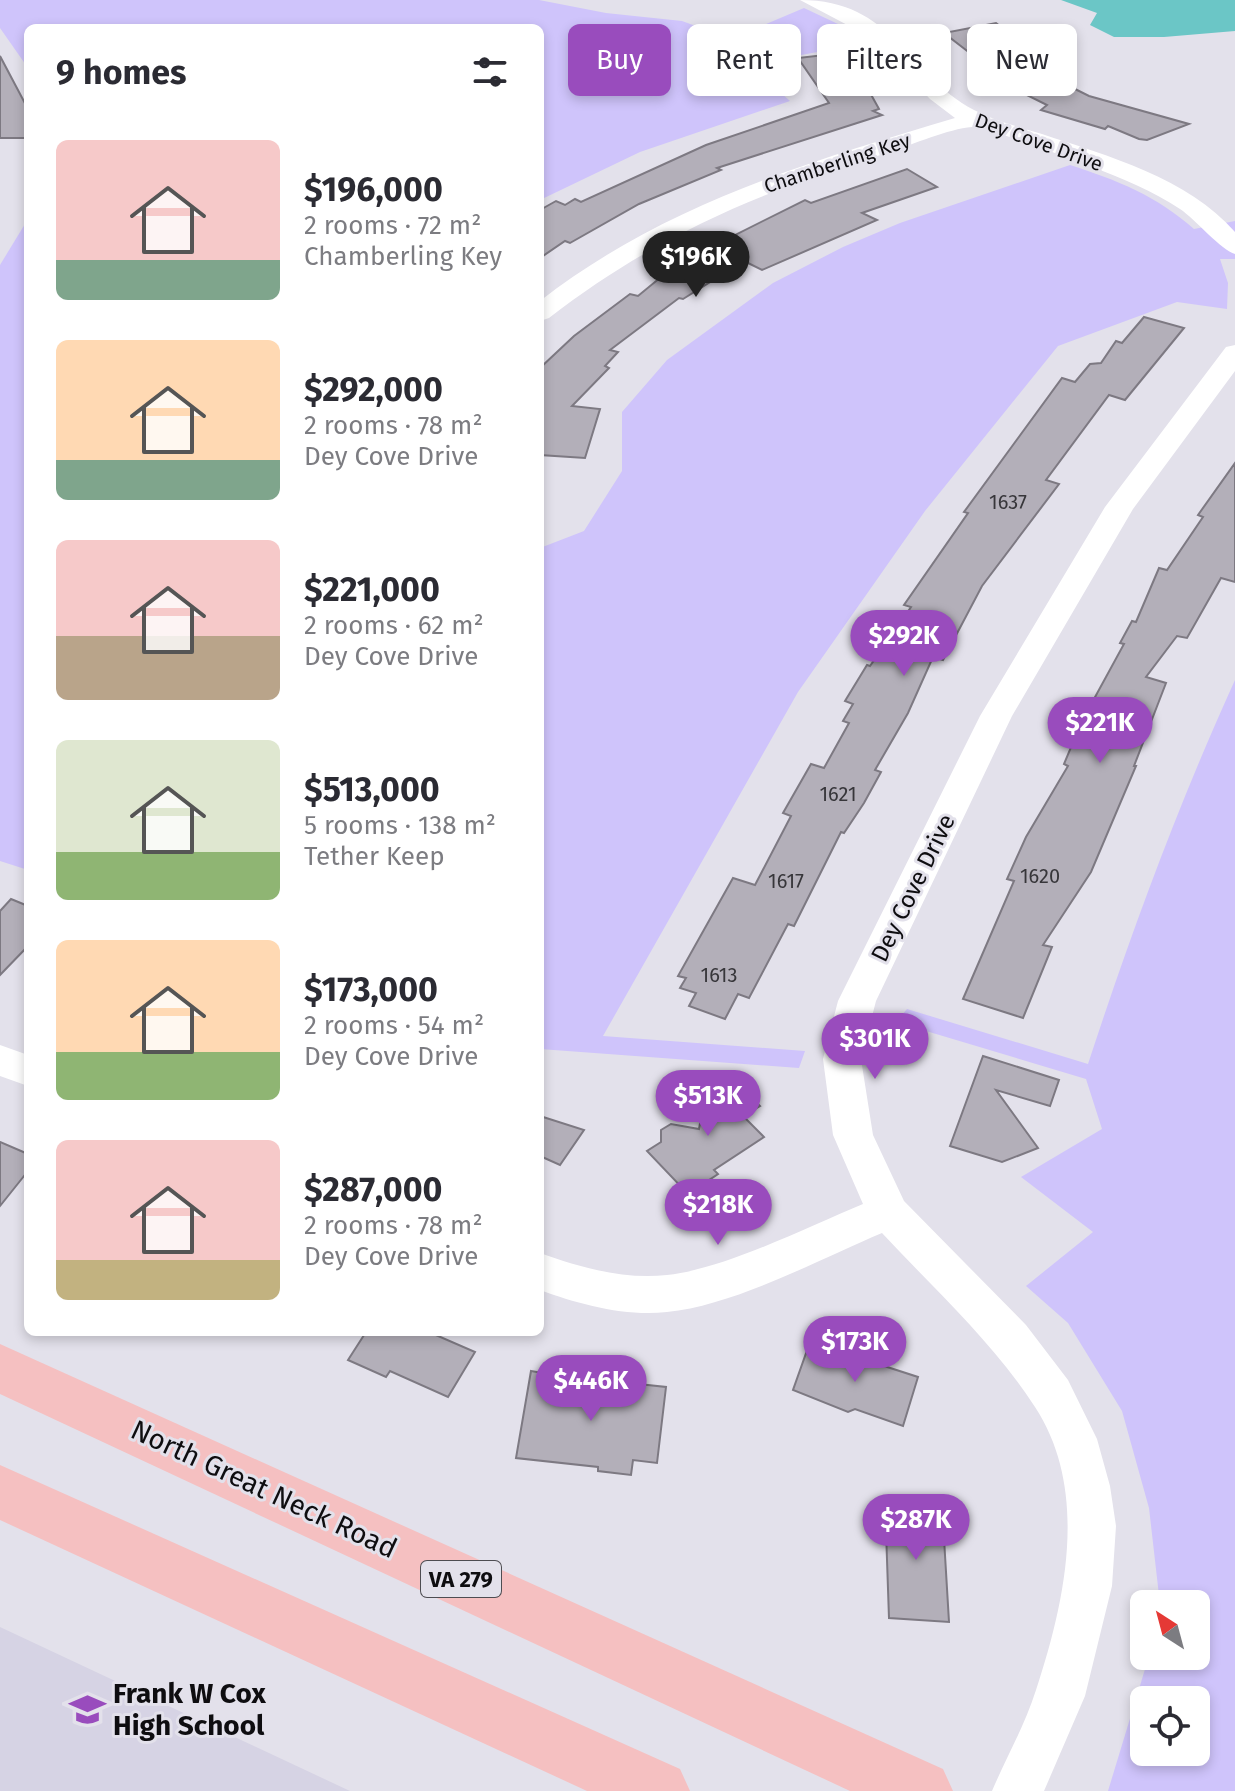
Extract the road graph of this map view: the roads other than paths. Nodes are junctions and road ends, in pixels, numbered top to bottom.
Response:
1 (810, 0) edge
2 (974, 119) junction
3 (1235, 247) edge
4 (544, 309) edge
5 (1235, 353) edge
6 (0, 1060) edge
7 (24, 1069) edge
8 (888, 1212) junction
9 (544, 1272) edge
10 (0, 1368) edge
11 (0, 1492) edge
12 (658, 1791) edge
13 (921, 1791) edge
14 (1018, 1791) edge

1 - 2 street, Dey Cove Drive
2 - 3 street, Dey Cove Drive
2 - 4 street, Chamberling Key
5 - 8 street, Dey Cove Drive
6 - 7 street
8 - 9 street
8 - 14 street, Dey Cove Drive
10 - 13 main road, North Great Neck Road / VA 279
11 - 12 main road

